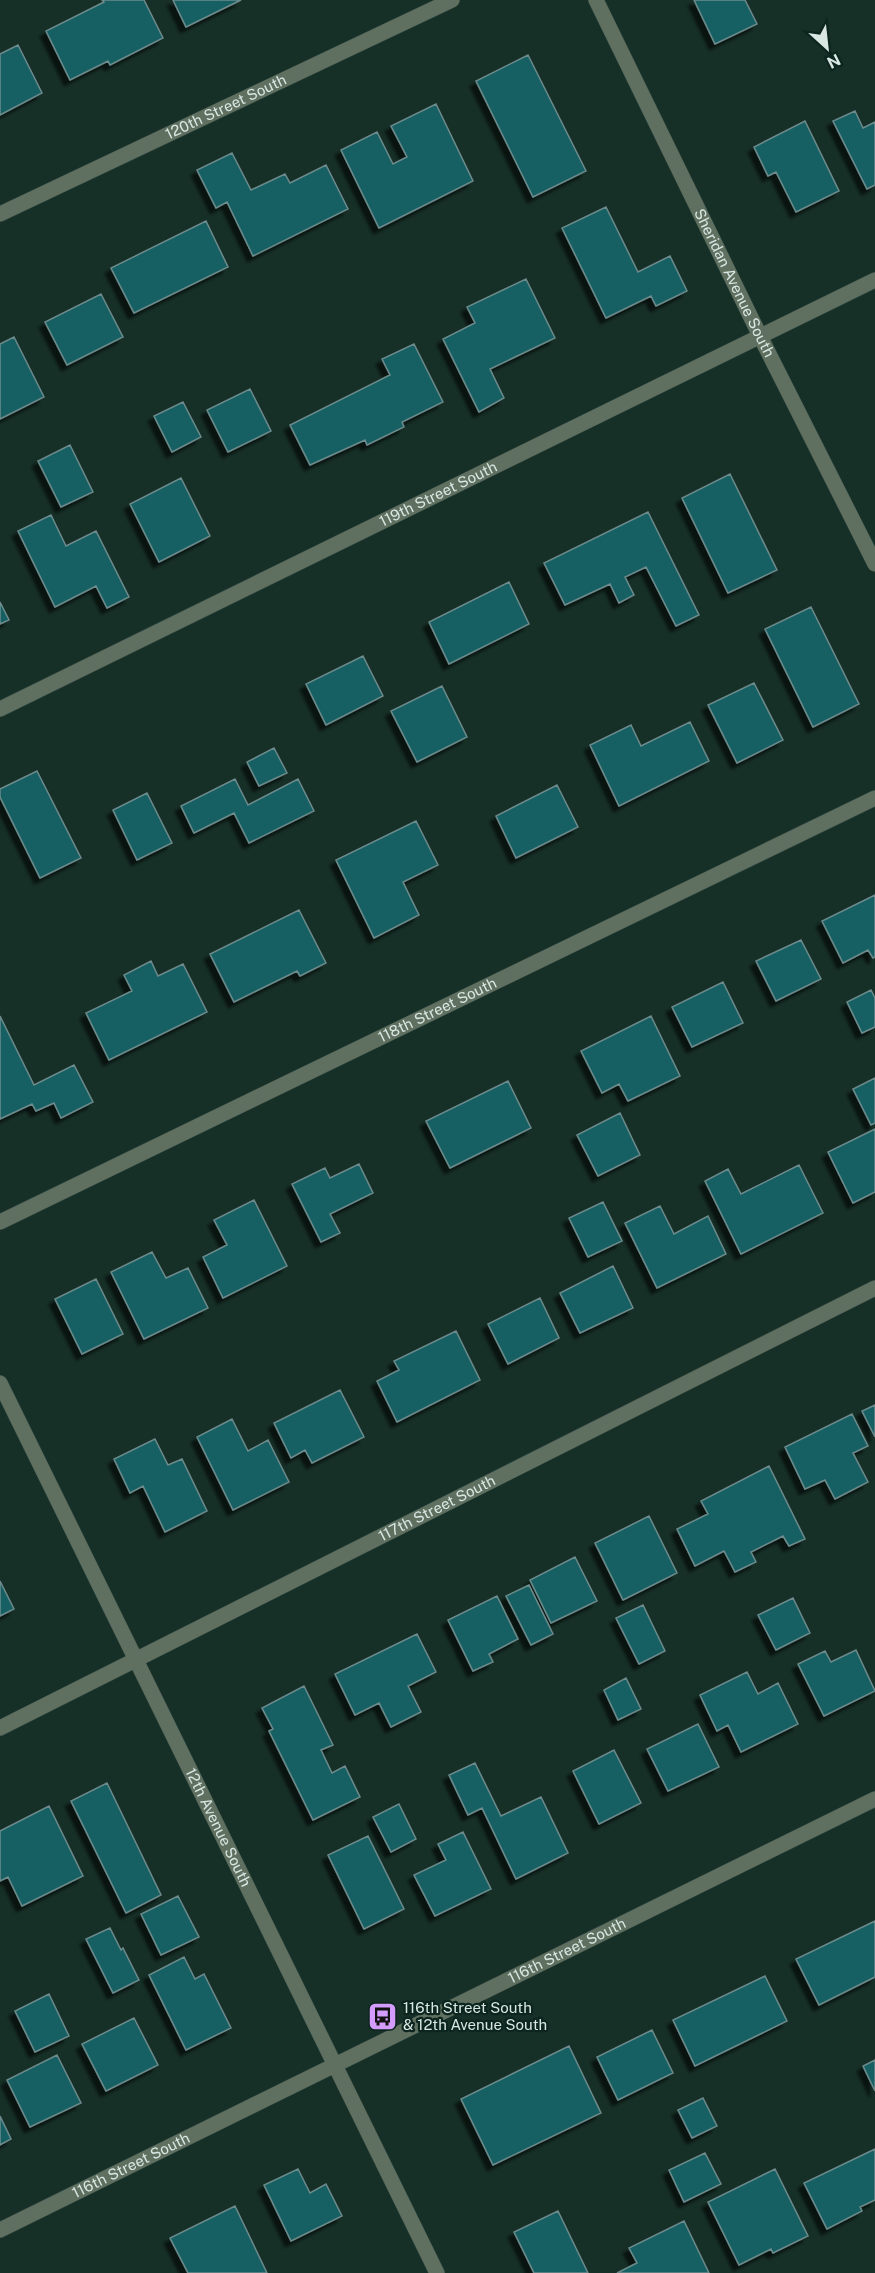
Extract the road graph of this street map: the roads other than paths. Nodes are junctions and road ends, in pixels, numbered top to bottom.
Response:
1 (452, 0) edge
2 (596, 0) edge
3 (0, 214) edge
4 (875, 280) edge
5 (760, 336) junction
6 (875, 564) edge
7 (0, 709) edge
8 (875, 798) edge
9 (0, 1222) edge
10 (875, 1288) edge
11 (0, 1383) edge
12 (136, 1660) junction
13 (0, 1728) edge
14 (875, 1799) edge
15 (335, 2065) junction
16 (0, 2230) edge
17 (437, 2273) edge

1 - 3 street, 120th Street South
2 - 5 street, Sheridan Avenue South
4 - 5 street, 119th Street South
5 - 6 street, Sheridan Avenue South
5 - 7 street, 119th Street South
8 - 9 street, 118th Street South
10 - 12 street, 117th Street South
11 - 12 street, 12th Avenue South
12 - 13 street, 117th Street South
12 - 15 street, 12th Avenue South
14 - 15 street, 116th Street South
15 - 16 street, 116th Street South
15 - 17 street, 12th Avenue South

